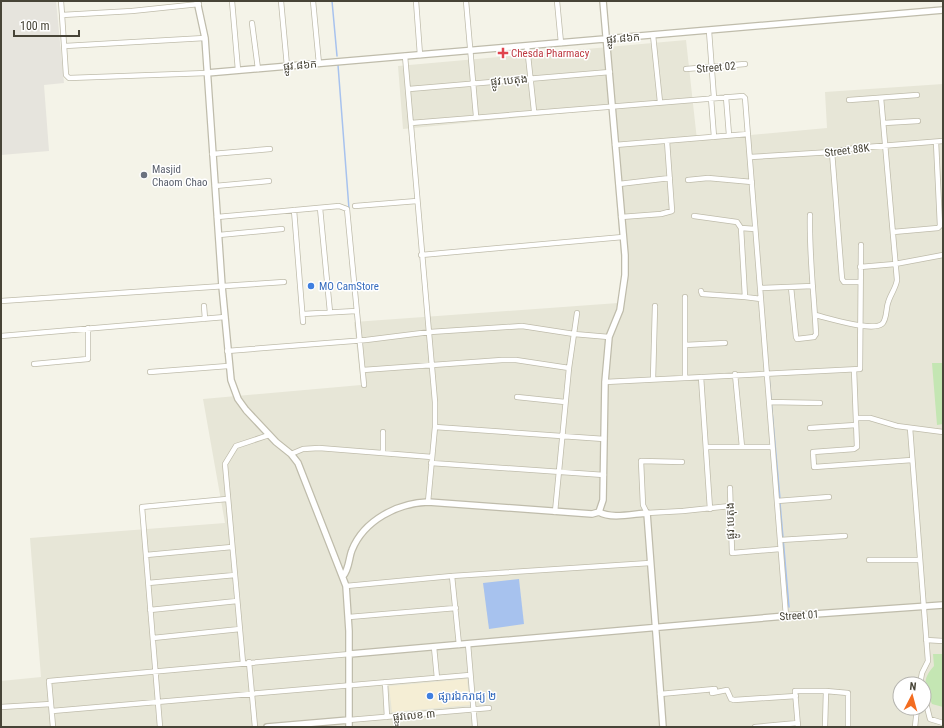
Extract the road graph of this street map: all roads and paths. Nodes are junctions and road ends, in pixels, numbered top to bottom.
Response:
1 (61, 1) edge
2 (232, 1) edge
3 (281, 1) edge
4 (313, 1) edge
5 (416, 1) edge
6 (466, 1) edge
7 (557, 1) edge
8 (603, 1) edge
9 (198, 3) edge
10 (943, 10) edge
11 (62, 15) junction
12 (252, 23) dead end
13 (709, 31) junction
14 (653, 35) junction
15 (205, 38) junction
16 (606, 39) junction
17 (561, 43) junction
18 (65, 46) junction
19 (527, 46) junction
20 (469, 51) junction
21 (420, 55) junction
22 (405, 56) junction
23 (319, 64) junction
24 (745, 64) dead end
25 (287, 66) junction
26 (712, 67) junction
27 (258, 69) junction
28 (686, 69) dead end
29 (238, 70) junction
30 (610, 72) junction
31 (207, 73) junction
32 (530, 79) junction
33 (472, 84) junction
34 (409, 89) junction
35 (917, 95) dead end
36 (726, 97) junction
37 (713, 98) junction
38 (881, 98) junction
39 (849, 100) dead end
40 (660, 102) junction
41 (612, 106) junction
42 (534, 111) junction
43 (476, 116) junction
44 (918, 121) dead end
45 (411, 123) junction
46 (884, 123) junction
47 (748, 134) junction
48 (729, 135) junction
49 (714, 137) junction
50 (943, 141) edge
51 (667, 142) junction
52 (936, 142) junction
53 (615, 145) junction
54 (886, 146) junction
55 (270, 149) dead end
56 (832, 152) junction
57 (212, 154) junction
58 (750, 157) junction
59 (670, 178) junction
60 (688, 180) dead end
61 (269, 181) dead end
62 (752, 182) junction
63 (619, 184) junction
64 (215, 186) junction
65 (417, 201) junction
66 (355, 206) dead end
67 (320, 208) junction
68 (294, 210) junction
69 (810, 215) dead end
70 (694, 216) dead end
71 (218, 217) junction
72 (621, 217) junction
73 (741, 228) junction
74 (282, 229) dead end
75 (755, 229) junction
76 (893, 232) junction
77 (219, 235) junction
78 (623, 237) junction
79 (861, 245) dead end
80 (421, 255) junction
81 (943, 255) edge
82 (895, 264) junction
83 (860, 267) junction
84 (284, 282) dead end
85 (860, 282) junction
86 (222, 286) junction
87 (813, 286) junction
88 (791, 287) junction
89 (760, 288) junction
90 (701, 291) dead end
91 (685, 297) dead end
92 (745, 297) junction
93 (761, 299) junction
94 (1, 301) edge
95 (204, 306) dead end
96 (655, 306) dead end
97 (356, 311) junction
98 (330, 312) junction
99 (577, 313) dead end
100 (303, 314) junction
101 (815, 315) junction
102 (225, 317) junction
103 (204, 319) junction
104 (303, 322) dead end
105 (860, 326) junction
106 (88, 328) junction
107 (430, 332) junction
108 (574, 334) junction
109 (1, 336) edge
110 (610, 337) junction
111 (360, 341) junction
112 (725, 343) dead end
113 (685, 345) junction
114 (227, 351) junction
115 (34, 364) dead end
116 (432, 365) junction
117 (228, 366) junction
118 (569, 368) junction
119 (363, 370) junction
120 (854, 370) junction
121 (150, 372) dead end
122 (766, 373) junction
123 (735, 374) junction
124 (701, 376) junction
125 (685, 378) junction
126 (653, 379) junction
127 (605, 382) junction
128 (364, 385) dead end
129 (517, 397) dead end
130 (565, 402) junction
131 (771, 402) junction
132 (820, 403) dead end
133 (856, 418) junction
134 (856, 425) junction
135 (434, 426) junction
136 (810, 428) dead end
137 (910, 428) junction
138 (383, 432) dead end
139 (943, 432) edge
140 (269, 435) junction
141 (562, 436) junction
142 (604, 439) junction
143 (706, 447) junction
144 (742, 447) junction
145 (772, 447) junction
146 (383, 453) junction
147 (291, 454) junction
148 (432, 457) junction
149 (912, 460) junction
150 (682, 462) dead end
151 (431, 463) junction
152 (559, 472) junction
153 (604, 475) junction
154 (730, 488) dead end
155 (830, 497) dead end
156 (227, 499) junction
157 (778, 501) junction
158 (428, 502) junction
159 (730, 506) junction
160 (710, 509) junction
161 (555, 512) junction
162 (599, 512) junction
163 (646, 513) junction
164 (845, 536) dead end
165 (783, 540) junction
166 (232, 547) junction
167 (780, 549) junction
168 (146, 555) junction
169 (868, 560) dead end
170 (919, 560) junction
171 (650, 563) junction
172 (234, 575) junction
173 (343, 576) junction
174 (452, 576) junction
175 (148, 583) junction
176 (346, 586) junction
177 (237, 601) junction
178 (943, 605) edge
179 (924, 607) junction
180 (456, 608) junction
181 (150, 610) junction
182 (786, 616) junction
183 (349, 617) junction
184 (240, 629) junction
185 (655, 629) junction
186 (152, 638) junction
187 (926, 640) junction
188 (943, 641) edge
189 (468, 644) junction
190 (459, 645) junction
191 (434, 647) junction
192 (350, 654) junction
193 (249, 662) junction
194 (243, 663) junction
195 (155, 670) junction
196 (470, 675) junction
197 (921, 676) edge
198 (437, 678) junction
199 (385, 682) junction
200 (349, 685) junction
201 (826, 691) junction
202 (252, 694) junction
203 (660, 694) junction
204 (796, 696) junction
205 (158, 702) junction
206 (51, 704) junction
207 (1, 707) edge
208 (489, 708) dead end
209 (473, 710) junction
210 (52, 711) junction
211 (916, 716) edge
212 (929, 716) edge
213 (387, 717) junction
214 (349, 720) junction
215 (943, 723) edge
216 (798, 725) edge
217 (53, 727) edge
218 (160, 727) edge
219 (255, 727) edge
220 (267, 727) edge
221 (349, 727) edge
222 (475, 727) edge
223 (663, 727) edge
224 (755, 727) edge
225 (825, 727) edge
226 (848, 727) edge
227 (915, 727) edge

1 - 11 street
2 - 29 street
3 - 25 street
4 - 23 street
5 - 21 street
6 - 20 street
7 - 17 street
8 - 16 street
9 - 11 street
9 - 15 street
10 - 13 street, ផ្លូវ ៨៦ក
11 - 18 street
12 - 27 street
13 - 14 street, ផ្លូវ ៨៦ក
13 - 26 street
14 - 16 street, ផ្លូវ ៨៦ក
14 - 40 street
15 - 18 street
15 - 31 street
16 - 17 street, ផ្លូវ ៨៦ក
16 - 30 street
17 - 19 street, ផ្លូវ ៨៦ក
18 - 31 street
19 - 20 street, ផ្លូវ ៨៦ក
19 - 32 street
20 - 21 street, ផ្លូវ ៨៦ក
20 - 33 street
21 - 22 street, ផ្លូវ ៨៦ក
22 - 23 street, ផ្លូវ ៨៦ក
22 - 34 street
23 - 25 street, ផ្លូវ ៨៦ក
24 - 26 street, Street 02
25 - 27 street, ផ្លូវ ៨៦ក
26 - 28 street, Street 02
26 - 37 street
27 - 29 street, ផ្លូវ ៨៦ក
29 - 31 street, ផ្លូវ ៨៦ក
30 - 32 street, ផ្លូវ បេតុង
30 - 41 street
31 - 57 street
32 - 33 street, ផ្លូវ បេតុង
32 - 42 street
33 - 34 street, ផ្លូវ បេតុង
33 - 43 street
34 - 45 street
35 - 38 street
36 - 37 street
36 - 47 street
36 - 48 street
37 - 40 street
37 - 49 street
38 - 39 street
38 - 46 street
40 - 41 street
41 - 42 street
41 - 53 street
42 - 43 street
43 - 45 street
44 - 46 street
45 - 65 street
46 - 54 street
47 - 48 street
47 - 58 street
48 - 49 street
49 - 51 street
50 - 52 street, Street 88K
51 - 53 street
51 - 59 street
52 - 54 street, Street 88K
52 - 76 street
53 - 63 street
54 - 56 street, Street 88K
54 - 76 street
55 - 57 street
56 - 58 street, Street 88K
56 - 85 street
57 - 64 street
58 - 62 street
59 - 63 street
59 - 72 street
60 - 62 street
61 - 64 street
62 - 75 street
63 - 72 street
64 - 71 street
65 - 66 street
65 - 80 street
67 - 68 street
67 - 97 street
67 - 98 street
68 - 71 street
68 - 100 street
69 - 87 street
70 - 73 street
71 - 77 street
72 - 78 street
73 - 75 street
73 - 92 street
74 - 77 street
75 - 89 street
76 - 82 street
77 - 86 street
78 - 80 street
78 - 110 street
79 - 83 street
80 - 107 street
81 - 82 street
82 - 83 street
82 - 105 street
83 - 85 street
84 - 86 street
85 - 105 street
86 - 94 street
86 - 102 street
87 - 88 street
87 - 101 street
88 - 89 street
88 - 101 street
89 - 93 street
90 - 92 street
91 - 113 street
92 - 93 street
93 - 122 street
95 - 103 street
96 - 126 street
97 - 98 street
97 - 111 street
98 - 100 street
99 - 108 street
100 - 104 street
101 - 105 street
102 - 103 street
102 - 114 street
103 - 106 street
105 - 120 street
106 - 109 street
106 - 115 street
107 - 108 street
107 - 111 street
107 - 116 street
108 - 110 street
108 - 118 street
110 - 127 street
111 - 114 street
111 - 119 street
112 - 113 street
113 - 125 street
114 - 117 street
116 - 118 street
116 - 119 street
116 - 135 street
117 - 121 street
117 - 140 street
118 - 130 street
119 - 128 street
120 - 122 street
120 - 133 street
122 - 123 street
122 - 131 street
123 - 124 street
123 - 144 street
124 - 125 street
124 - 143 street
125 - 126 street
126 - 127 street
127 - 142 street
129 - 130 street
130 - 141 street
131 - 132 street
131 - 145 street
133 - 134 street
133 - 137 street
134 - 136 street
134 - 149 street
135 - 141 street
135 - 148 street
137 - 139 street
137 - 149 street
138 - 146 street
140 - 147 street
140 - 156 street
141 - 142 street
141 - 152 street
142 - 153 street
143 - 144 street
143 - 160 street
144 - 145 street
145 - 157 street
146 - 147 street
146 - 148 street
147 - 173 street
148 - 151 street
149 - 170 street
150 - 163 street
151 - 152 street
151 - 158 street
152 - 153 street
152 - 161 street
153 - 162 street
154 - 159 street, ផ្លូវ បេតុង
155 - 157 street
156 - 166 street
156 - 168 street
157 - 165 street
158 - 161 street
158 - 173 street
159 - 160 street
159 - 167 street, ផ្លូវ បេតុង
160 - 163 street
161 - 162 street
162 - 163 street
163 - 171 street
164 - 165 street
165 - 167 street
166 - 168 street
166 - 172 street
167 - 182 street
168 - 175 street
169 - 170 street
170 - 179 street
171 - 174 street
171 - 185 street
172 - 175 street
172 - 177 street
173 - 176 street
174 - 176 street
174 - 180 street
175 - 181 street
176 - 183 street
177 - 181 street
177 - 184 street
178 - 179 street, Street 01
179 - 182 street, Street 01
179 - 187 street
180 - 183 street
180 - 190 street
181 - 186 street
182 - 185 street, Street 01
183 - 192 street
184 - 186 street
184 - 194 street
185 - 189 street, Street 01
185 - 203 street
186 - 195 street
187 - 188 street
187 - 197 street
189 - 190 street, Street 01
189 - 196 street
190 - 191 street, Street 01
191 - 192 street, Street 01
191 - 198 street
192 - 193 street
192 - 200 street
193 - 194 street
193 - 202 street
194 - 195 street
195 - 205 street
195 - 206 street
196 - 198 street
196 - 209 street
198 - 199 street
199 - 200 street
199 - 213 street
200 - 202 street
200 - 214 street
201 - 204 street
201 - 225 street
201 - 226 street
202 - 205 street
202 - 219 street
203 - 204 street
203 - 223 street
204 - 216 street
205 - 210 street
205 - 218 street
206 - 207 street
206 - 210 street
208 - 209 street, ផ្លូវលេខ ៣
209 - 213 street, ផ្លូវលេខ ៣
209 - 222 street
210 - 217 street
211 - 227 street
212 - 215 street
213 - 214 street, ផ្លូវលេខ ៣
214 - 220 street, ផ្លូវលេខ ៣
214 - 221 street
216 - 224 street

